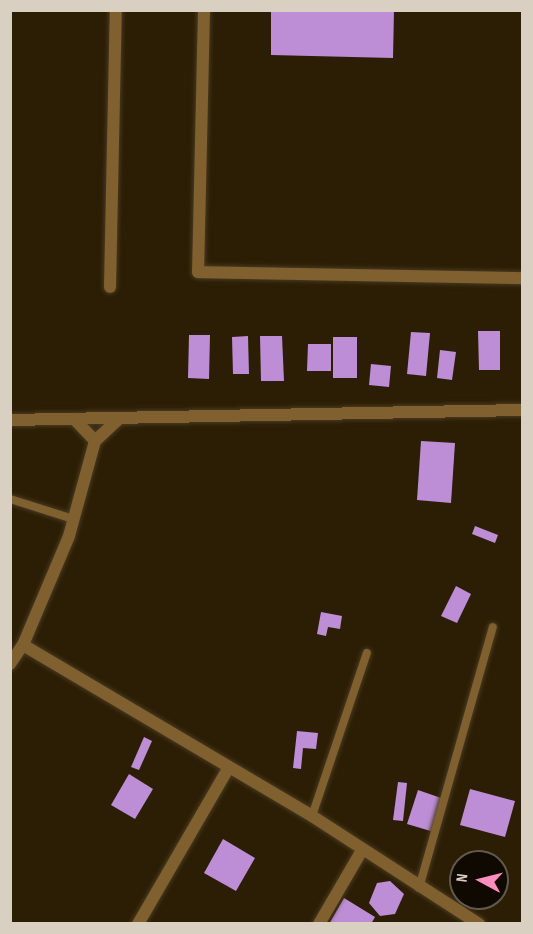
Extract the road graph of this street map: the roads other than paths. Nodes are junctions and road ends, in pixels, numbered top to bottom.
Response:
1 (116, 10) edge
2 (204, 10) edge
3 (522, 278) edge
4 (110, 287) dead end
5 (522, 410) edge
6 (119, 419) junction
7 (10, 420) edge
8 (75, 420) junction
9 (95, 441) junction
10 (10, 499) edge
11 (73, 519) junction
12 (493, 627) dead end
13 (23, 645) junction
14 (367, 653) dead end
15 (10, 664) edge
16 (229, 767) junction
17 (312, 816) junction
18 (362, 850) junction
19 (419, 888) junction
20 (464, 920) edge
21 (138, 924) edge
22 (319, 924) edge
23 (479, 924) edge

1 - 4 street
2 - 3 street
5 - 6 street
6 - 8 street
6 - 9 street
7 - 8 street
8 - 9 street
9 - 11 street
10 - 11 lane
11 - 13 street
12 - 19 lane
13 - 15 street
13 - 16 street
14 - 17 lane
16 - 17 street
16 - 21 street
17 - 18 street
18 - 19 street
18 - 22 street
19 - 20 street
20 - 23 street

